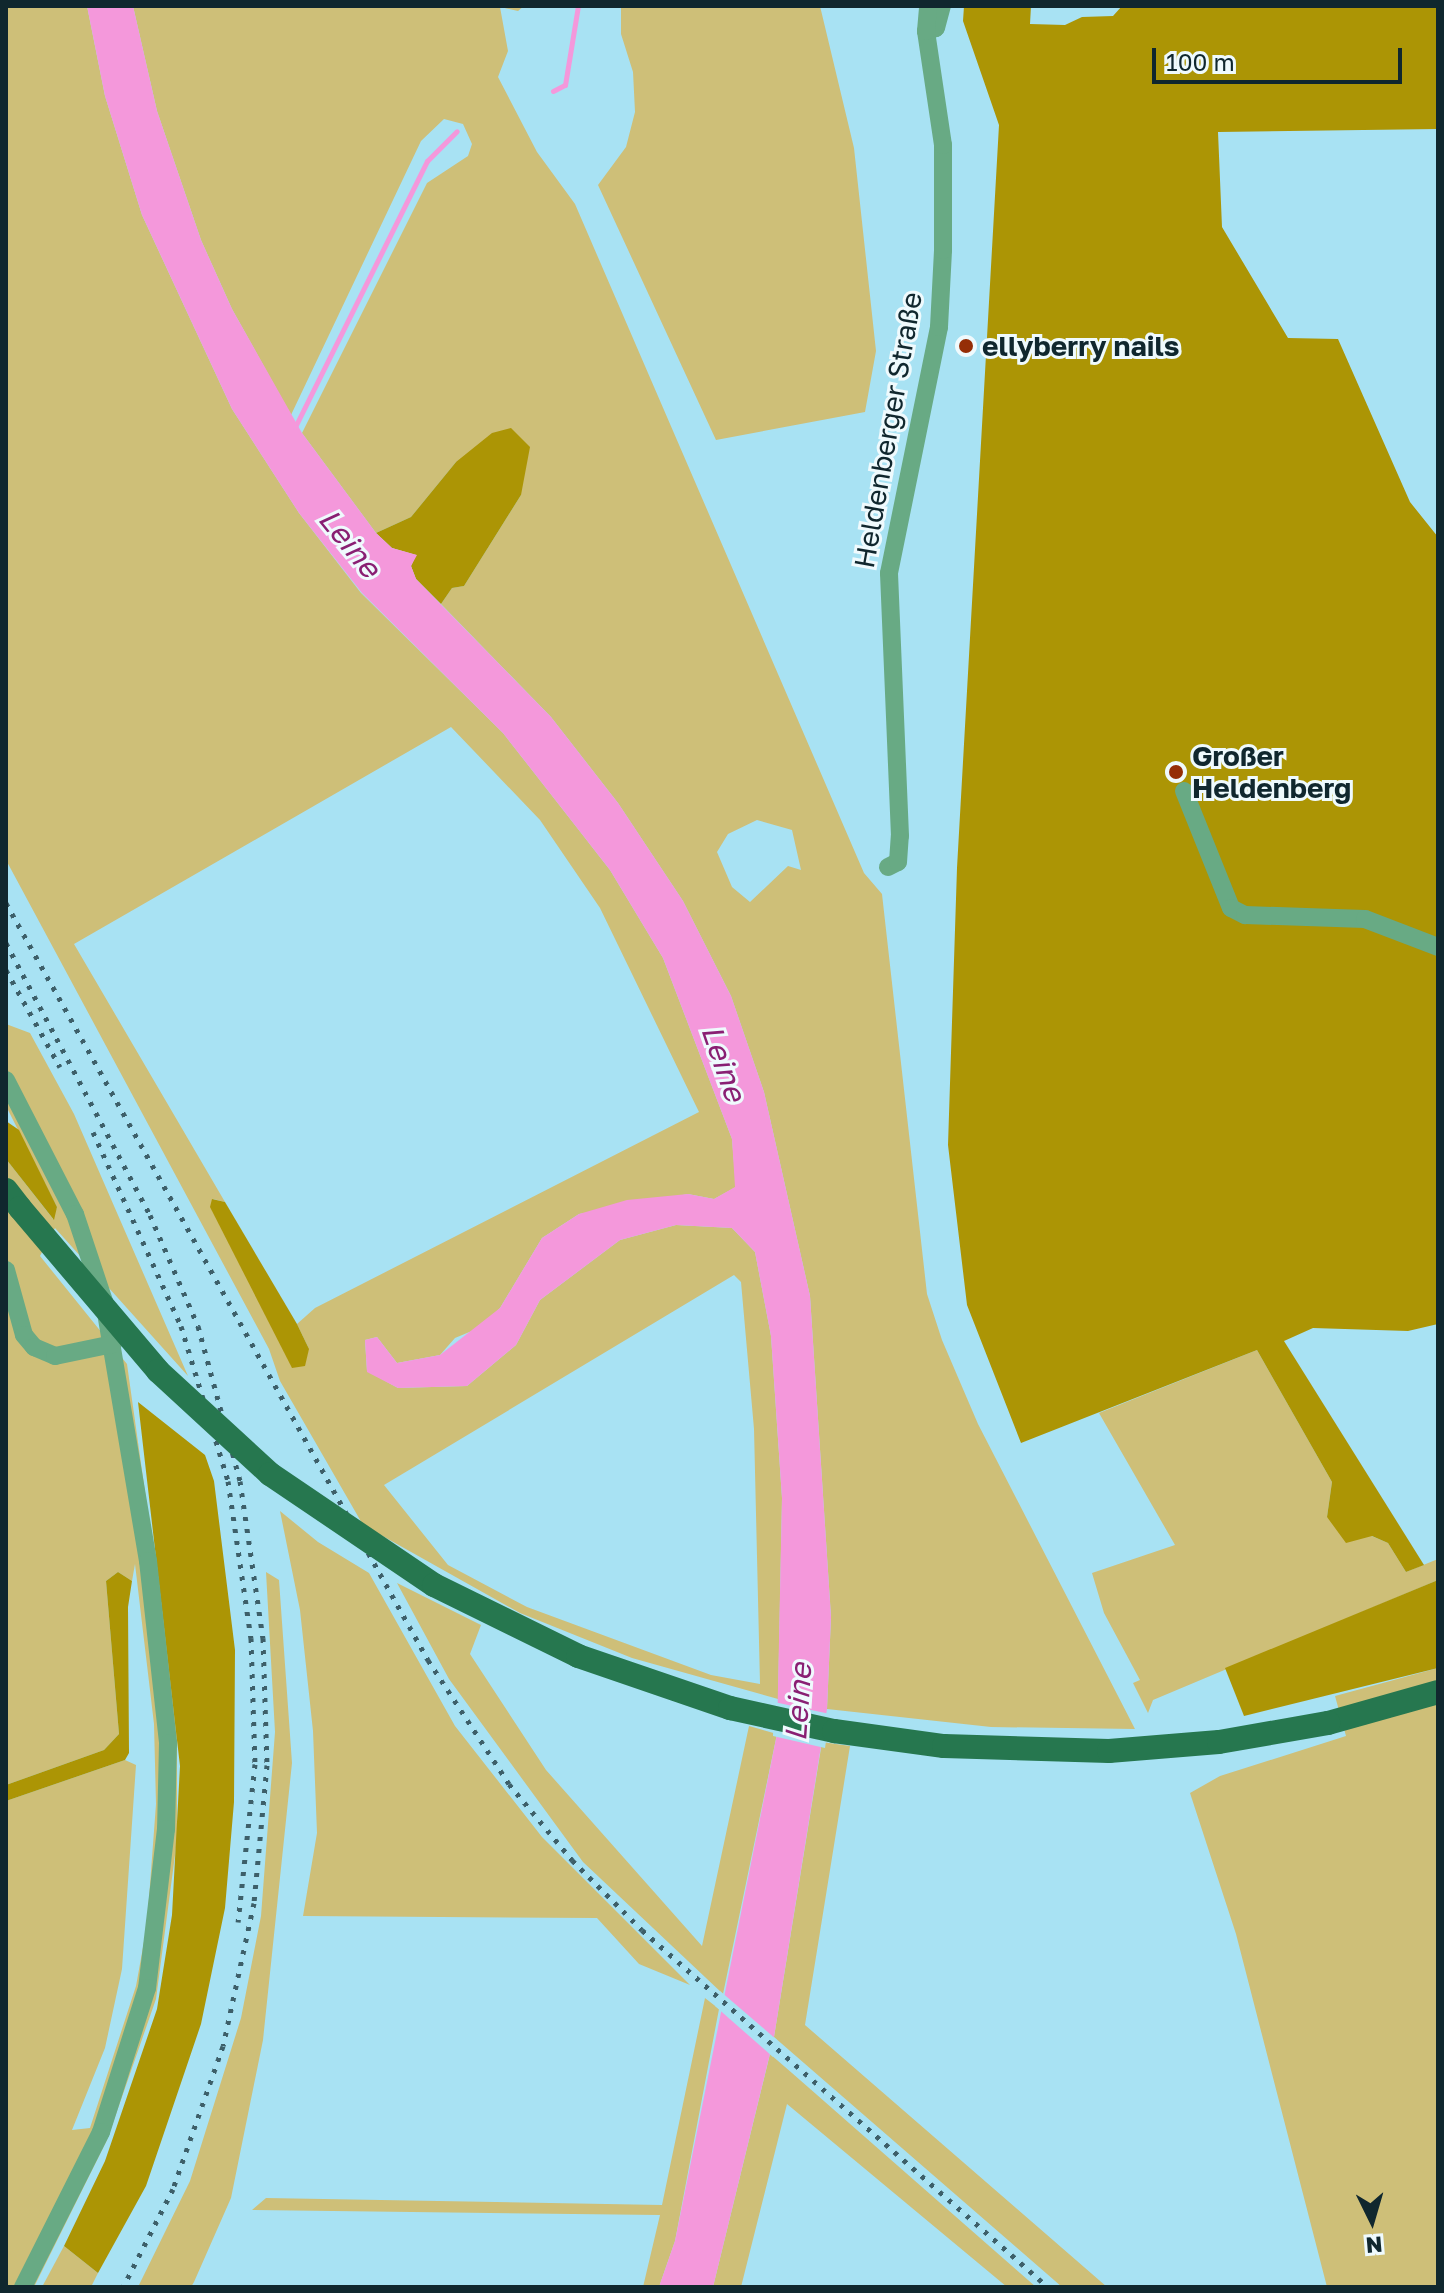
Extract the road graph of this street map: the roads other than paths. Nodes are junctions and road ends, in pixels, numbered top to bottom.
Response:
1 (928, 6) edge
2 (942, 6) edge
3 (926, 31) junction
4 (1184, 791) dead end
5 (888, 867) dead end
6 (1438, 947) edge
7 (6, 1080) edge
8 (13, 1199) edge
9 (6, 1270) edge
10 (113, 1344) junction
11 (1438, 1692) edge
12 (23, 2287) edge

1 - 3 street
2 - 3 street
3 - 5 street, Heldenberger Straße
4 - 6 street
7 - 10 street
8 - 11 main road, bridge
9 - 10 street
10 - 12 street

